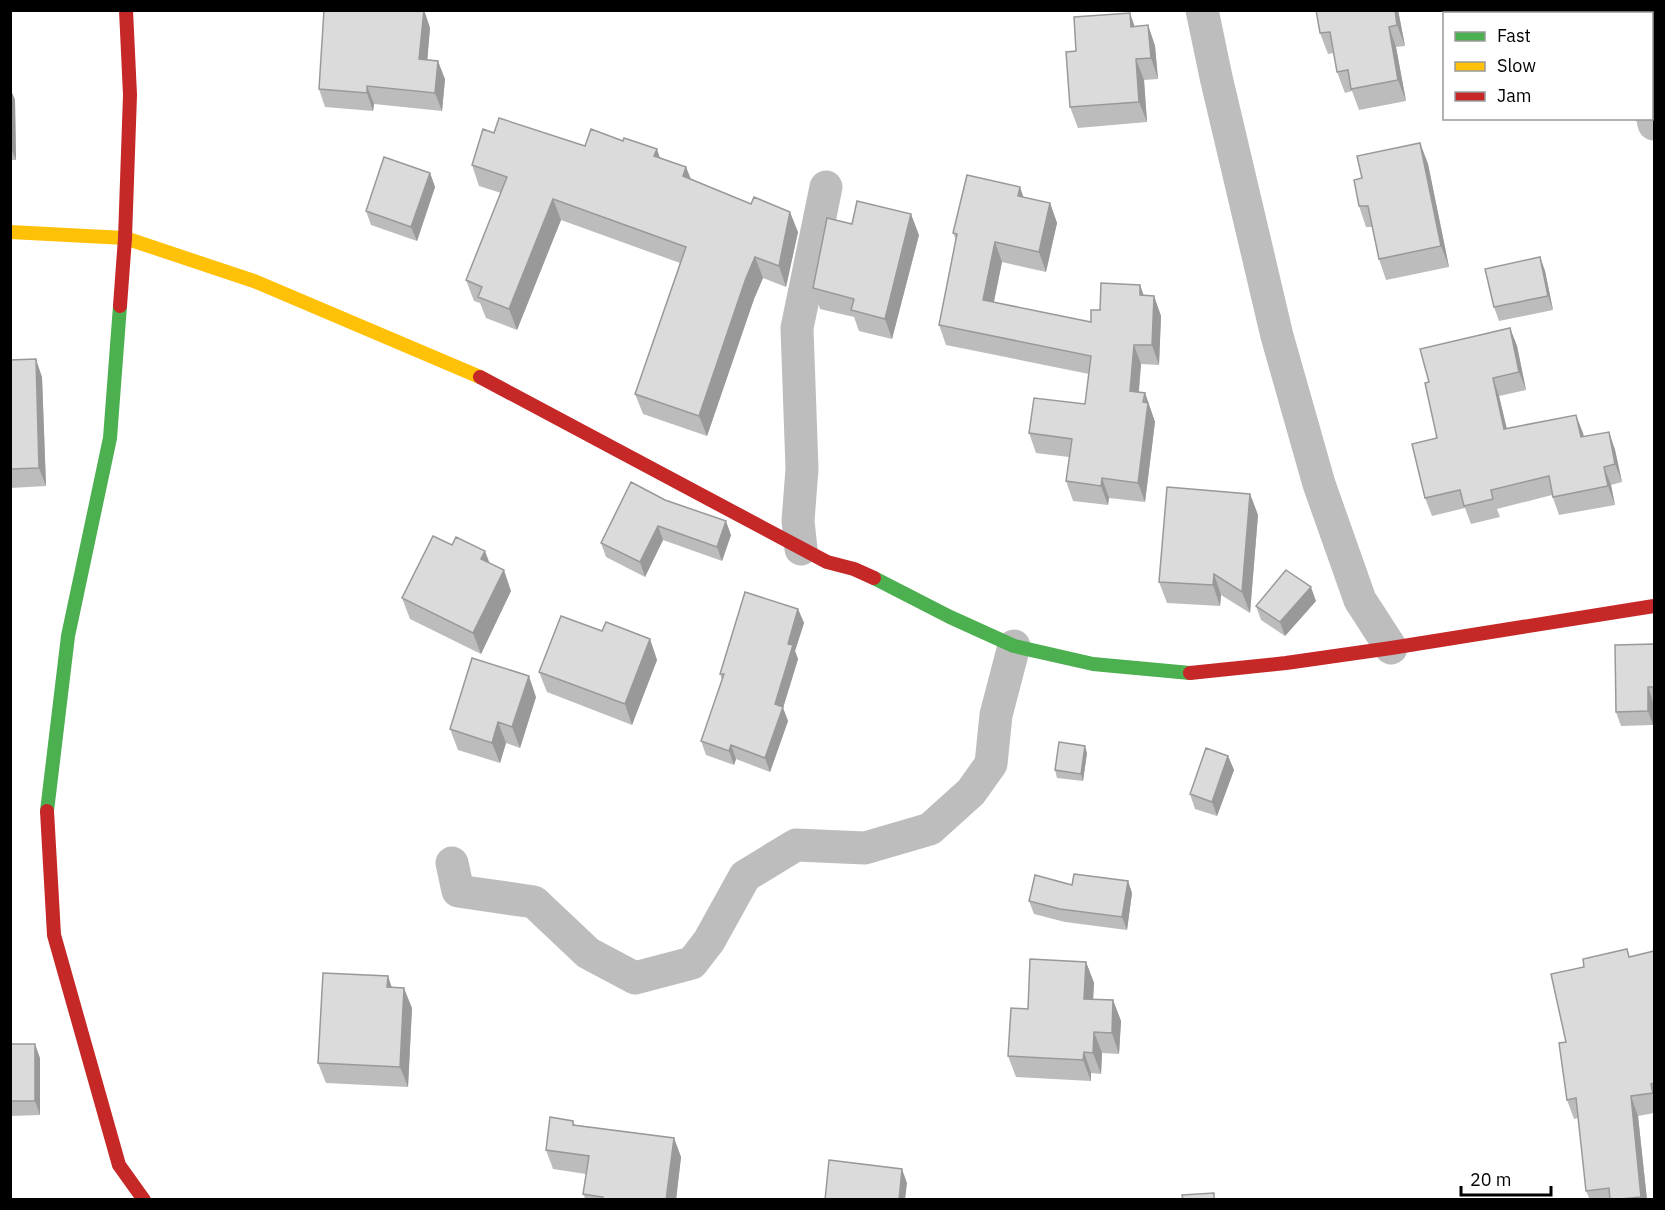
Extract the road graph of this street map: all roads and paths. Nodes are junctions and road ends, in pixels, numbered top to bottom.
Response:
1 (126, 10) edge
2 (1202, 10) edge
3 (826, 187) dead end
4 (10, 232) edge
5 (125, 238) junction
6 (801, 549) junction
7 (1654, 606) edge
8 (1014, 646) junction
9 (1391, 648) junction
10 (452, 863) dead end
11 (144, 1200) edge

1 - 5 street
2 - 9 street
3 - 6 street
4 - 5 street
5 - 6 street
5 - 11 street
6 - 8 street
7 - 9 street
8 - 9 street
8 - 10 street

